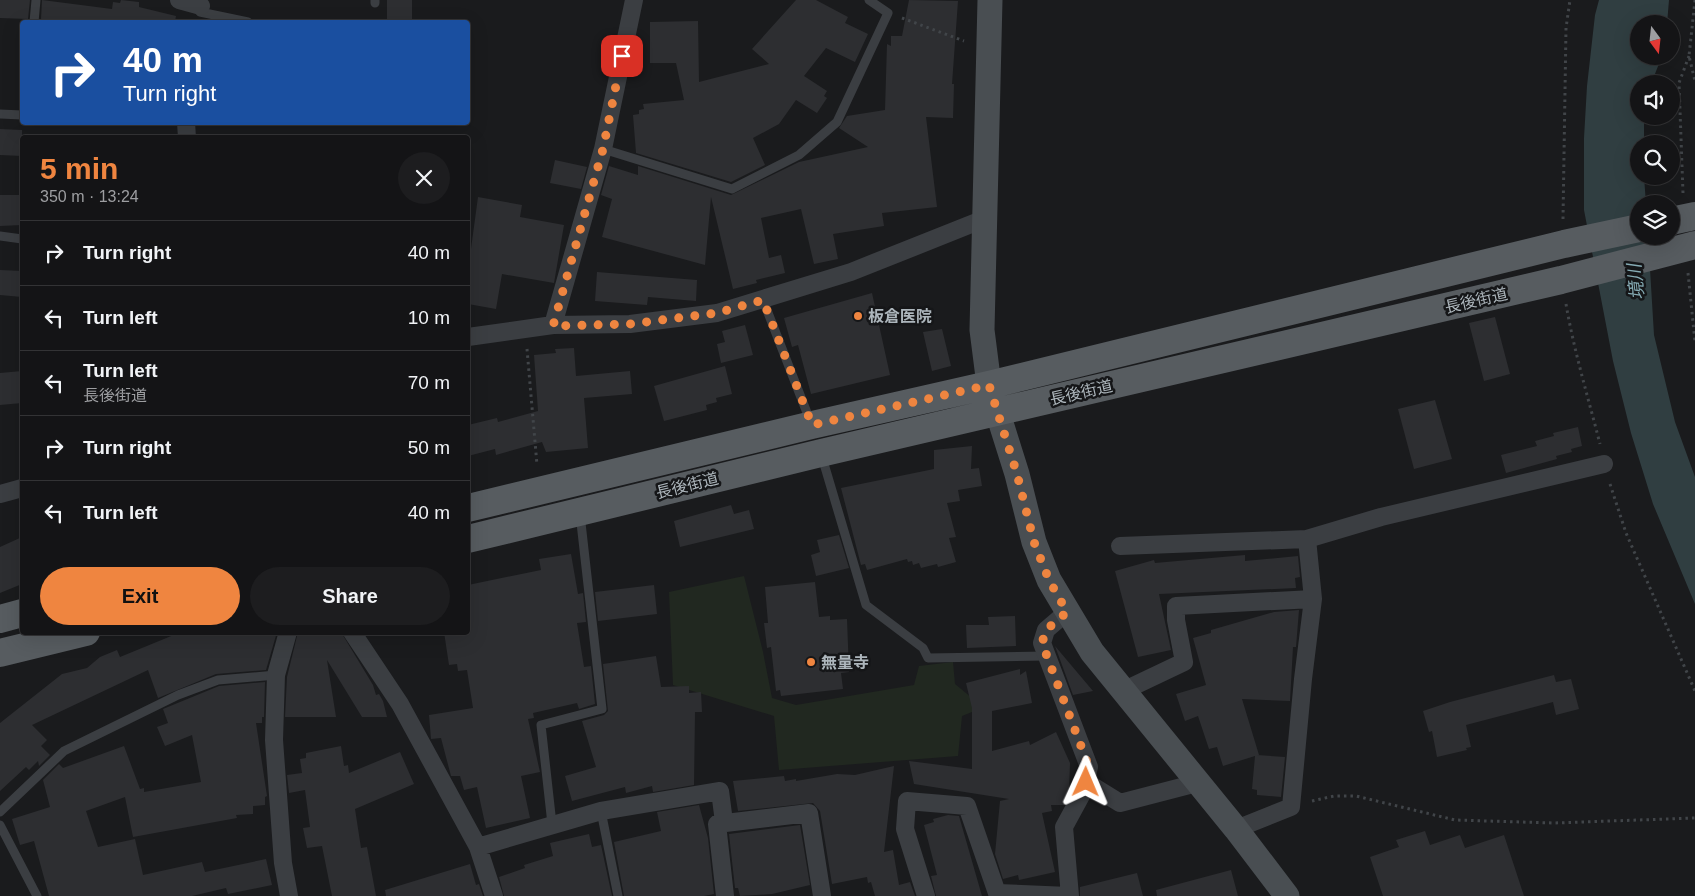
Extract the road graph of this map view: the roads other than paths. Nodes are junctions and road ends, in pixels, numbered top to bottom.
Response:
1 (36, 0) edge
2 (179, 0) edge
3 (634, 0) edge
4 (869, 0) edge
5 (990, 0) edge
6 (200, 10) edge
7 (34, 20) edge
8 (240, 20) edge
9 (0, 114) edge
10 (20, 115) edge
11 (603, 149) junction
12 (984, 219) junction
13 (1630, 230) edge
14 (0, 236) edge
15 (20, 239) edge
16 (1690, 246) edge
17 (763, 300) junction
18 (553, 326) junction
19 (470, 337) edge
20 (989, 385) junction
21 (998, 411) junction
22 (812, 425) junction
23 (821, 453) junction
24 (1604, 464) road end
25 (20, 489) edge
26 (0, 494) edge
27 (470, 508) edge
28 (580, 511) junction
29 (470, 538) edge
30 (1307, 539) junction
31 (1120, 546) dead end
32 (1313, 599) junction
33 (1067, 612) junction
34 (20, 614) edge
35 (0, 619) edge
36 (74, 635) edge
37 (287, 635) edge
38 (354, 635) edge
39 (0, 653) edge
40 (1046, 656) junction
41 (276, 675) junction
42 (1123, 691) junction
43 (1086, 782) junction
44 (1197, 784) junction
45 (601, 811) junction
46 (0, 812) edge
47 (724, 822) junction
48 (552, 824) junction
49 (0, 825) edge
50 (1236, 829) junction
51 (478, 847) junction
52 (37, 896) edge
53 (289, 896) edge
54 (494, 896) edge
55 (618, 896) edge
56 (725, 896) edge
57 (822, 896) edge
58 (926, 896) edge
59 (1069, 896) edge
60 (1287, 896) edge

1 - 7 lane
2 - 6 street
3 - 11 street
4 - 11 lane
5 - 12 street
6 - 8 lane
9 - 10 lane
11 - 18 street
12 - 17 street
12 - 20 street
13 - 20 main road, 長後街道
14 - 15 lane
16 - 21 main road, 長後街道
17 - 18 street
17 - 22 lane
18 - 19 street
20 - 21 street
20 - 22 main road, 長後街道
21 - 23 main road, 長後街道
21 - 33 street
22 - 27 main road, 長後街道
23 - 28 main road, 長後街道
23 - 40 lane
24 - 30 street
25 - 26 street
28 - 29 main road, 長後街道
28 - 48 lane
30 - 31 street
30 - 32 street
32 - 42 street
32 - 50 street
33 - 40 street
33 - 42 street
34 - 35 main road
36 - 39 main road
37 - 41 street
38 - 51 street
40 - 43 street
41 - 46 lane
41 - 53 street
42 - 44 street
43 - 44 street
43 - 59 street
44 - 50 street
45 - 47 street
45 - 48 street
45 - 55 lane
47 - 56 street
47 - 57 street
48 - 51 street
49 - 52 lane
50 - 60 street
51 - 54 street
58 - 59 street

